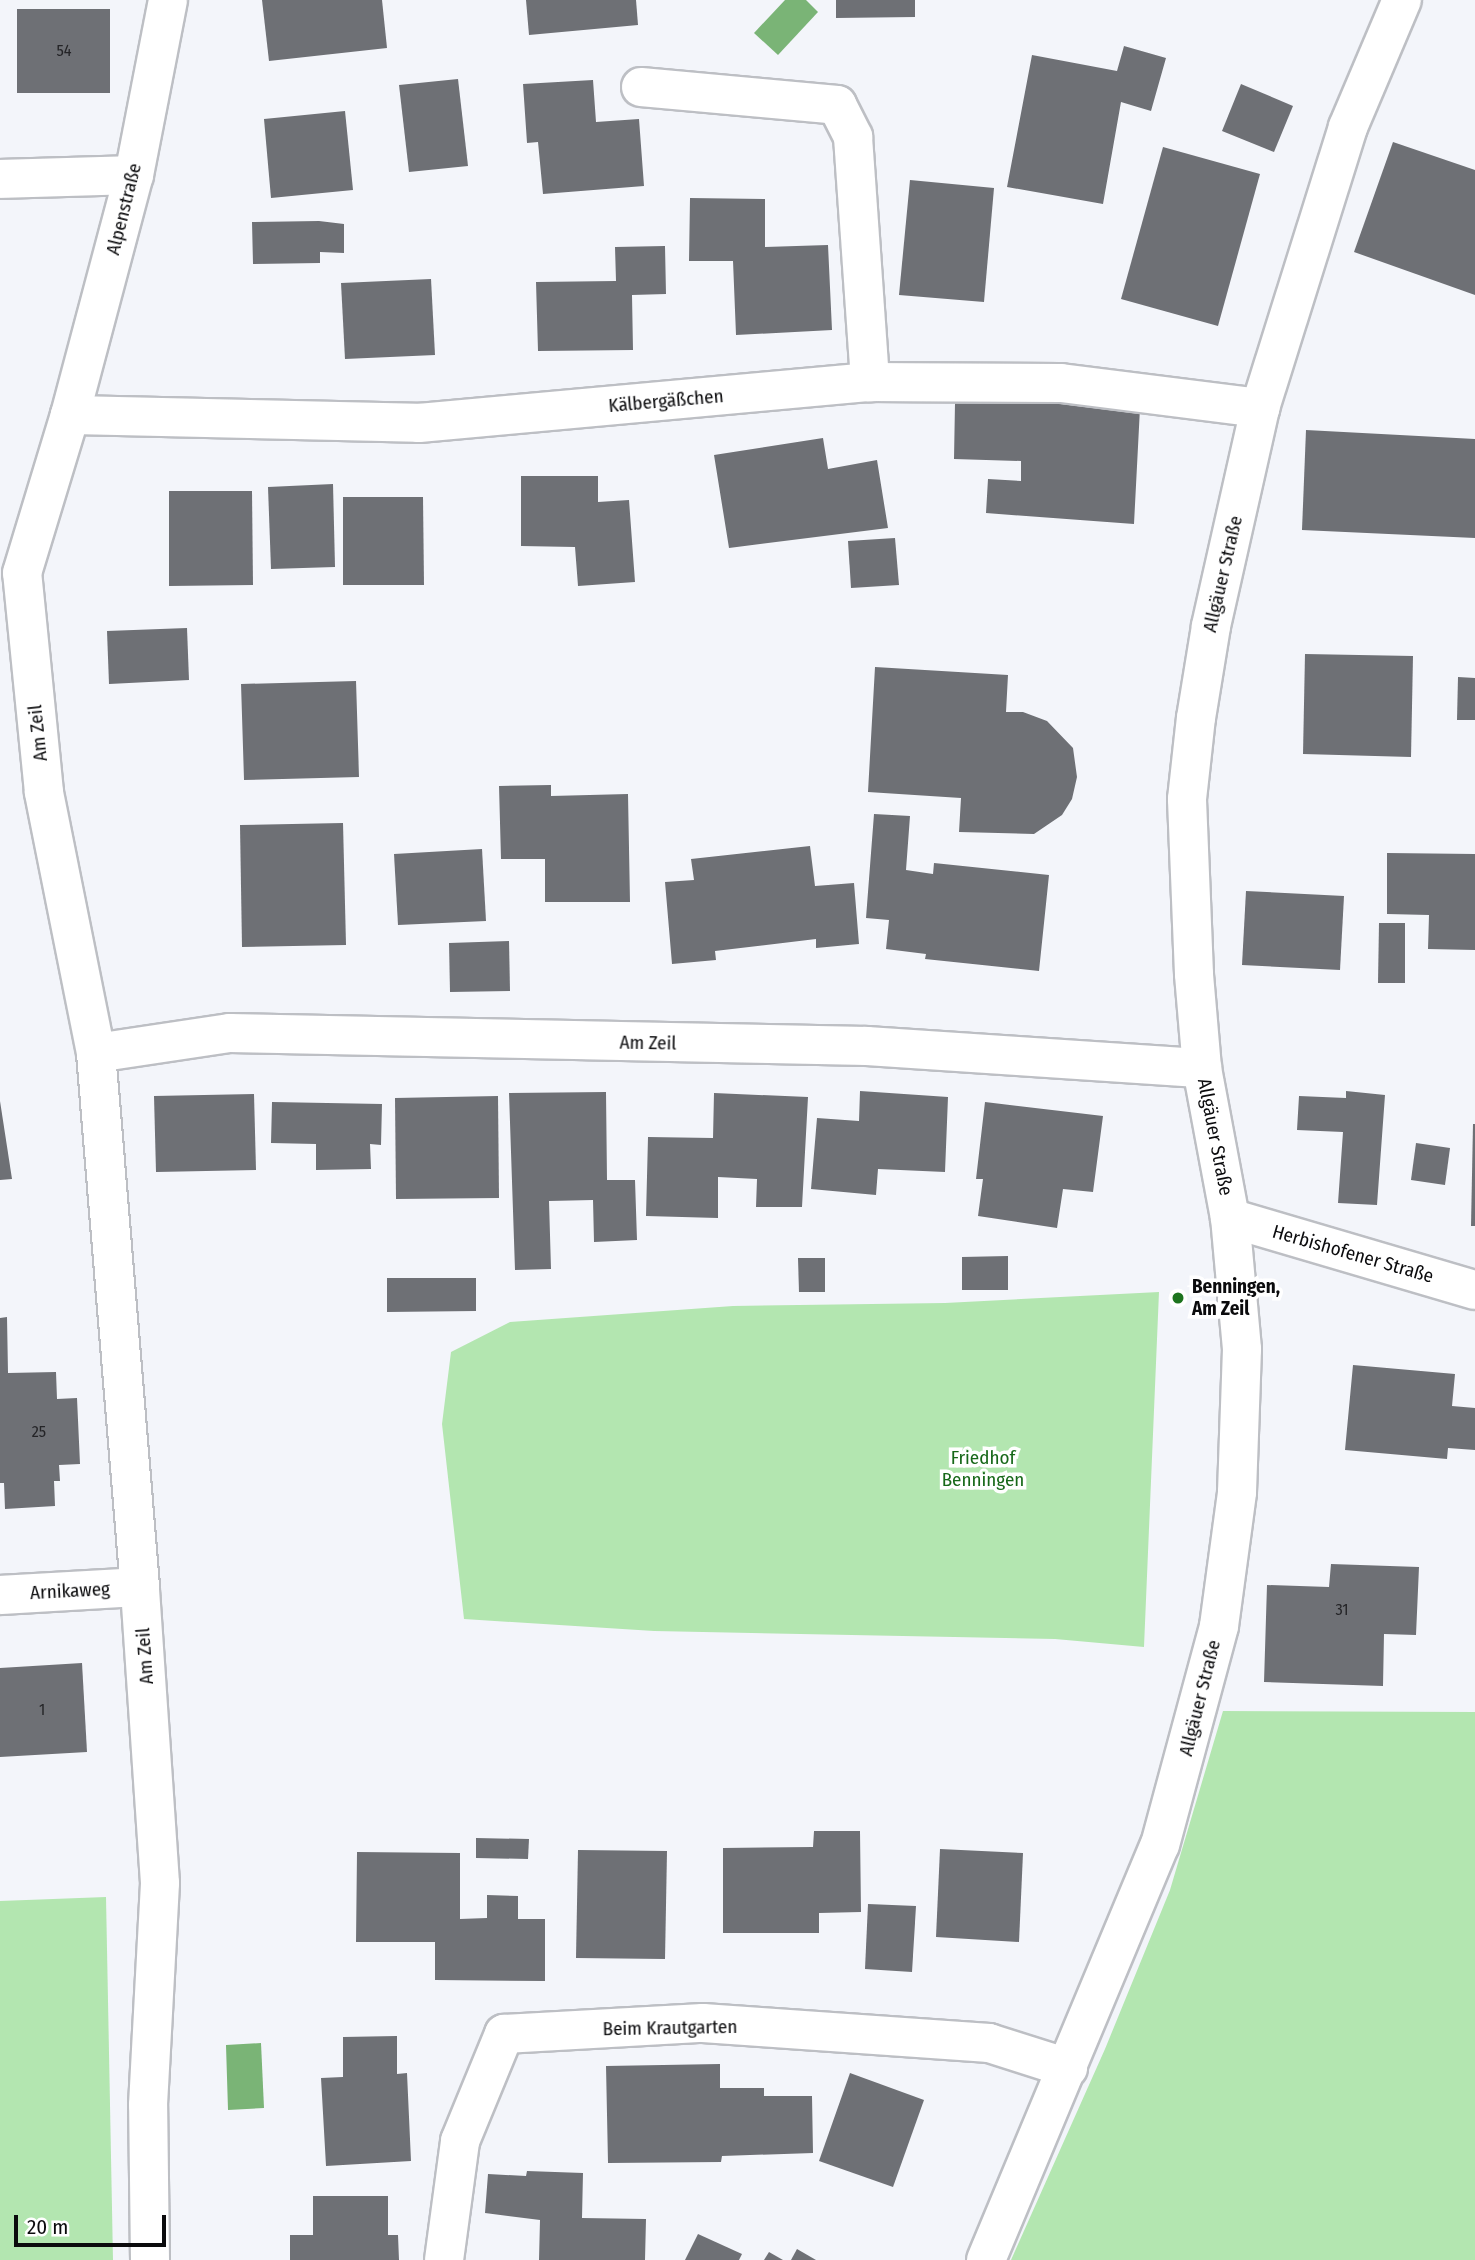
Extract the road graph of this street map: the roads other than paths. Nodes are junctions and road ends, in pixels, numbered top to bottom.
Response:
1 (168, 0) edge
2 (1402, 0) edge
3 (640, 87) dead end
4 (134, 175) junction
5 (0, 178) edge
6 (870, 382) junction
7 (1260, 408) junction
8 (70, 415) junction
9 (96, 1053) junction
10 (1202, 1068) junction
11 (1230, 1218) junction
12 (1475, 1290) edge
13 (140, 1587) junction
14 (0, 1595) edge
15 (1068, 2068) junction
16 (150, 2260) edge
17 (444, 2260) edge
18 (986, 2260) edge

1 - 4 street, Alpenstraße
2 - 7 street, Allgäuer Straße
3 - 6 street
4 - 5 street
4 - 8 street, Alpenstraße
6 - 7 street, Kälbergäßchen
6 - 8 street, Kälbergäßchen
7 - 10 street, Allgäuer Straße
8 - 9 street, Am Zeil
9 - 10 street, Am Zeil
9 - 13 street, Am Zeil
10 - 11 street, Allgäuer Straße
11 - 12 street, Herbishofener Straße
11 - 15 street, Allgäuer Straße
13 - 14 street, Arnikaweg
13 - 16 street, Am Zeil
15 - 17 street, Beim Krautgarten
15 - 18 street, Allgäuer Straße

